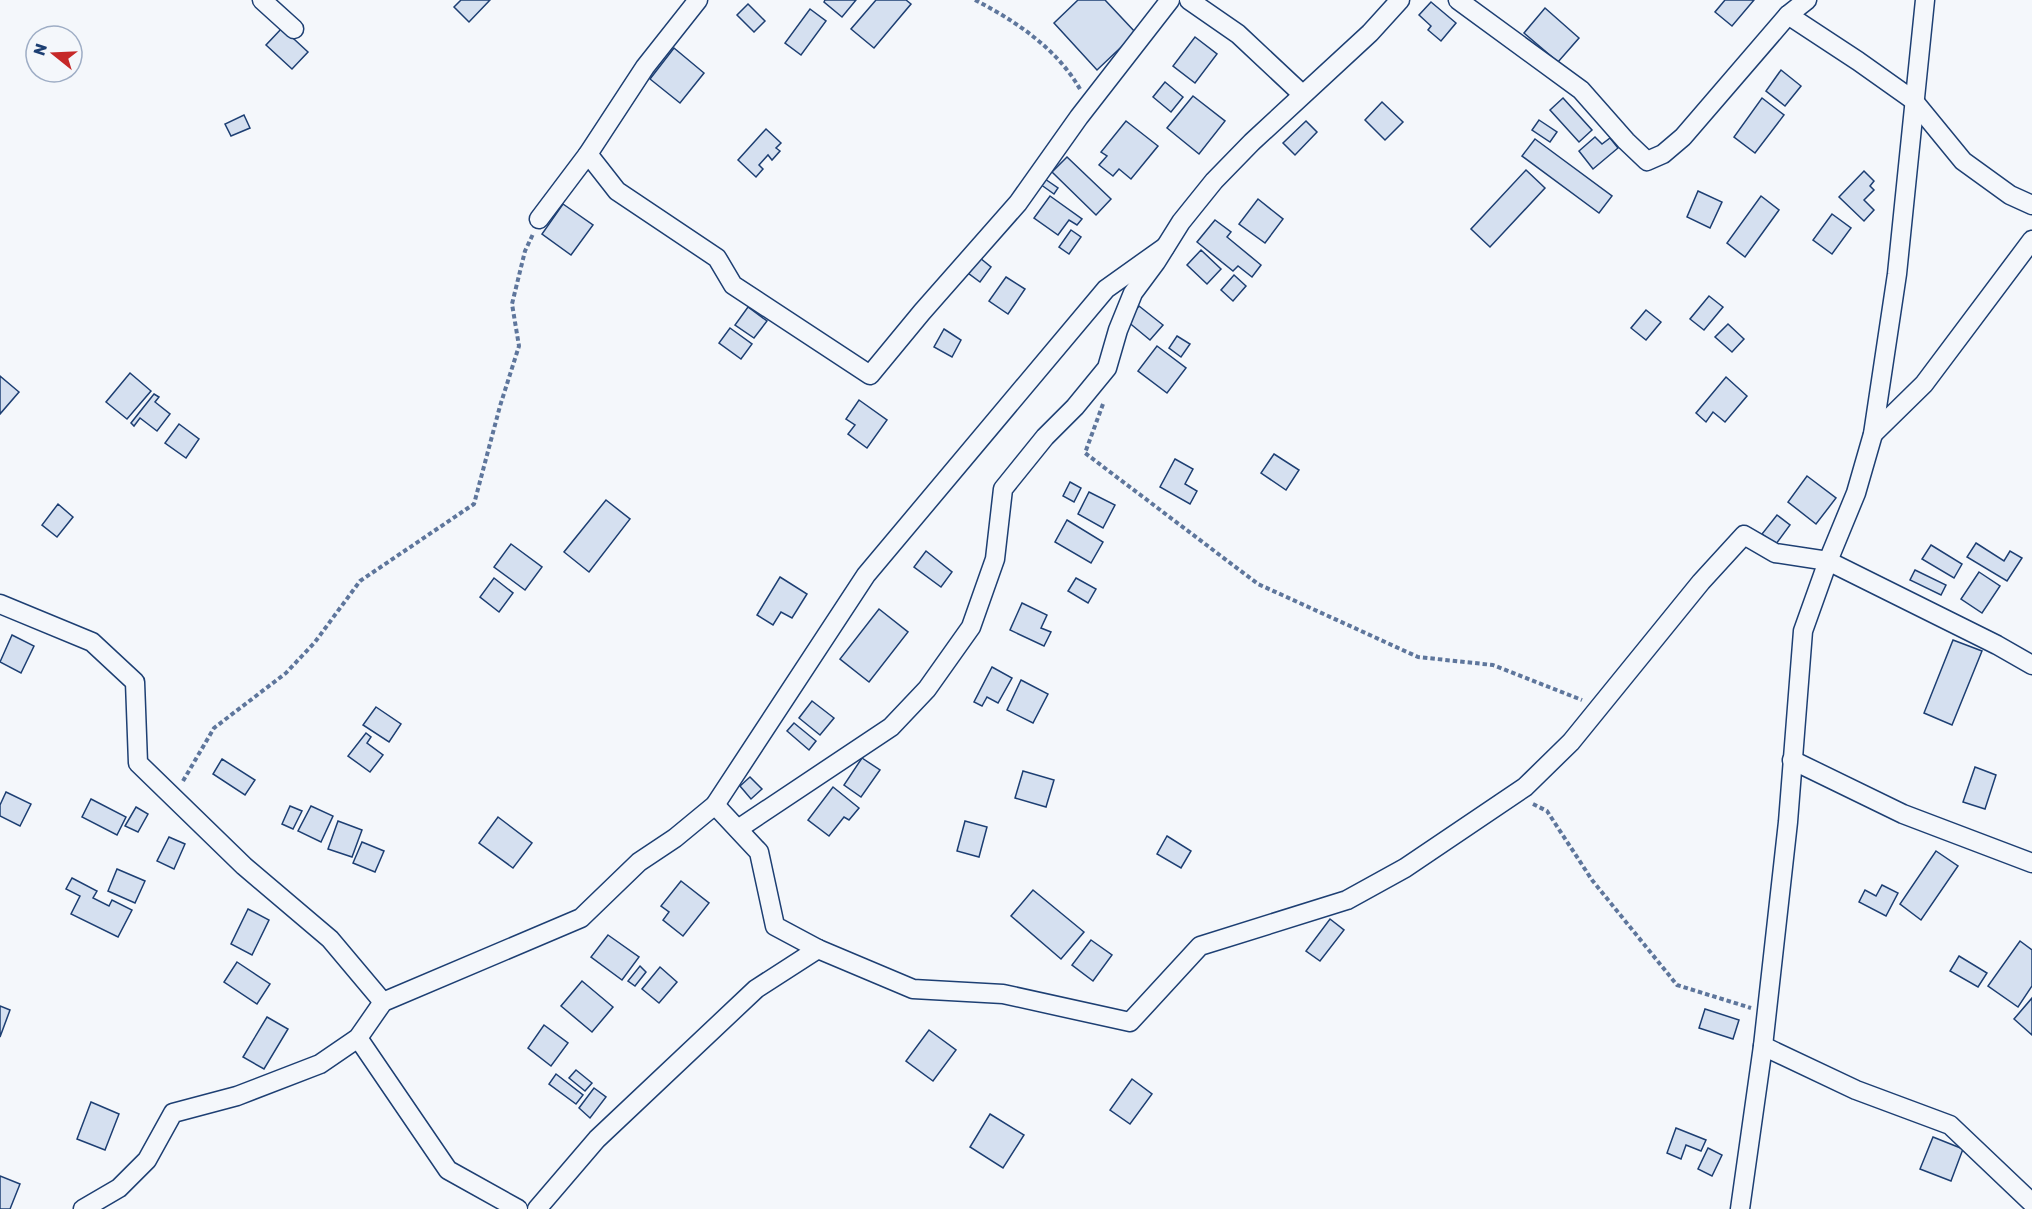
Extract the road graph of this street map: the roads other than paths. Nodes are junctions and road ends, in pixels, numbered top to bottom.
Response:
1 (262, 0) edge
2 (698, 0) edge
3 (1170, 0) edge
4 (1189, 0) edge
5 (1400, 0) edge
6 (1458, 0) edge
7 (1806, 0) edge
8 (1925, 0) edge
9 (1788, 15) junction
10 (294, 29) dead end
11 (1302, 94) junction
12 (1913, 100) junction
13 (588, 154) junction
14 (2032, 205) edge
15 (539, 219) road end
16 (2032, 240) edge
17 (1165, 247) junction
18 (1873, 434) junction
19 (1828, 561) junction
20 (0, 604) edge
21 (2032, 665) edge
22 (1792, 760) junction
23 (715, 805) junction
24 (738, 830) junction
25 (2032, 863) edge
26 (818, 949) junction
27 (383, 1002) junction
28 (358, 1038) junction
29 (1763, 1046) junction
30 (2032, 1203) edge
31 (83, 1209) edge
32 (518, 1209) edge
33 (537, 1209) edge
34 (1740, 1209) edge

1 - 10 street
2 - 13 street
3 - 13 street
4 - 11 street
5 - 11 street
6 - 9 street
7 - 9 street
8 - 12 street
9 - 12 street
11 - 17 street
12 - 14 street
12 - 18 street
13 - 15 street
16 - 18 street
17 - 23 street
17 - 24 street
18 - 19 street
19 - 21 street
19 - 22 street
19 - 26 street
20 - 27 street
22 - 25 street
22 - 29 street
23 - 24 street
23 - 27 street
24 - 26 street
26 - 33 street
27 - 28 street
28 - 31 street
28 - 32 street
29 - 30 street
29 - 34 street

